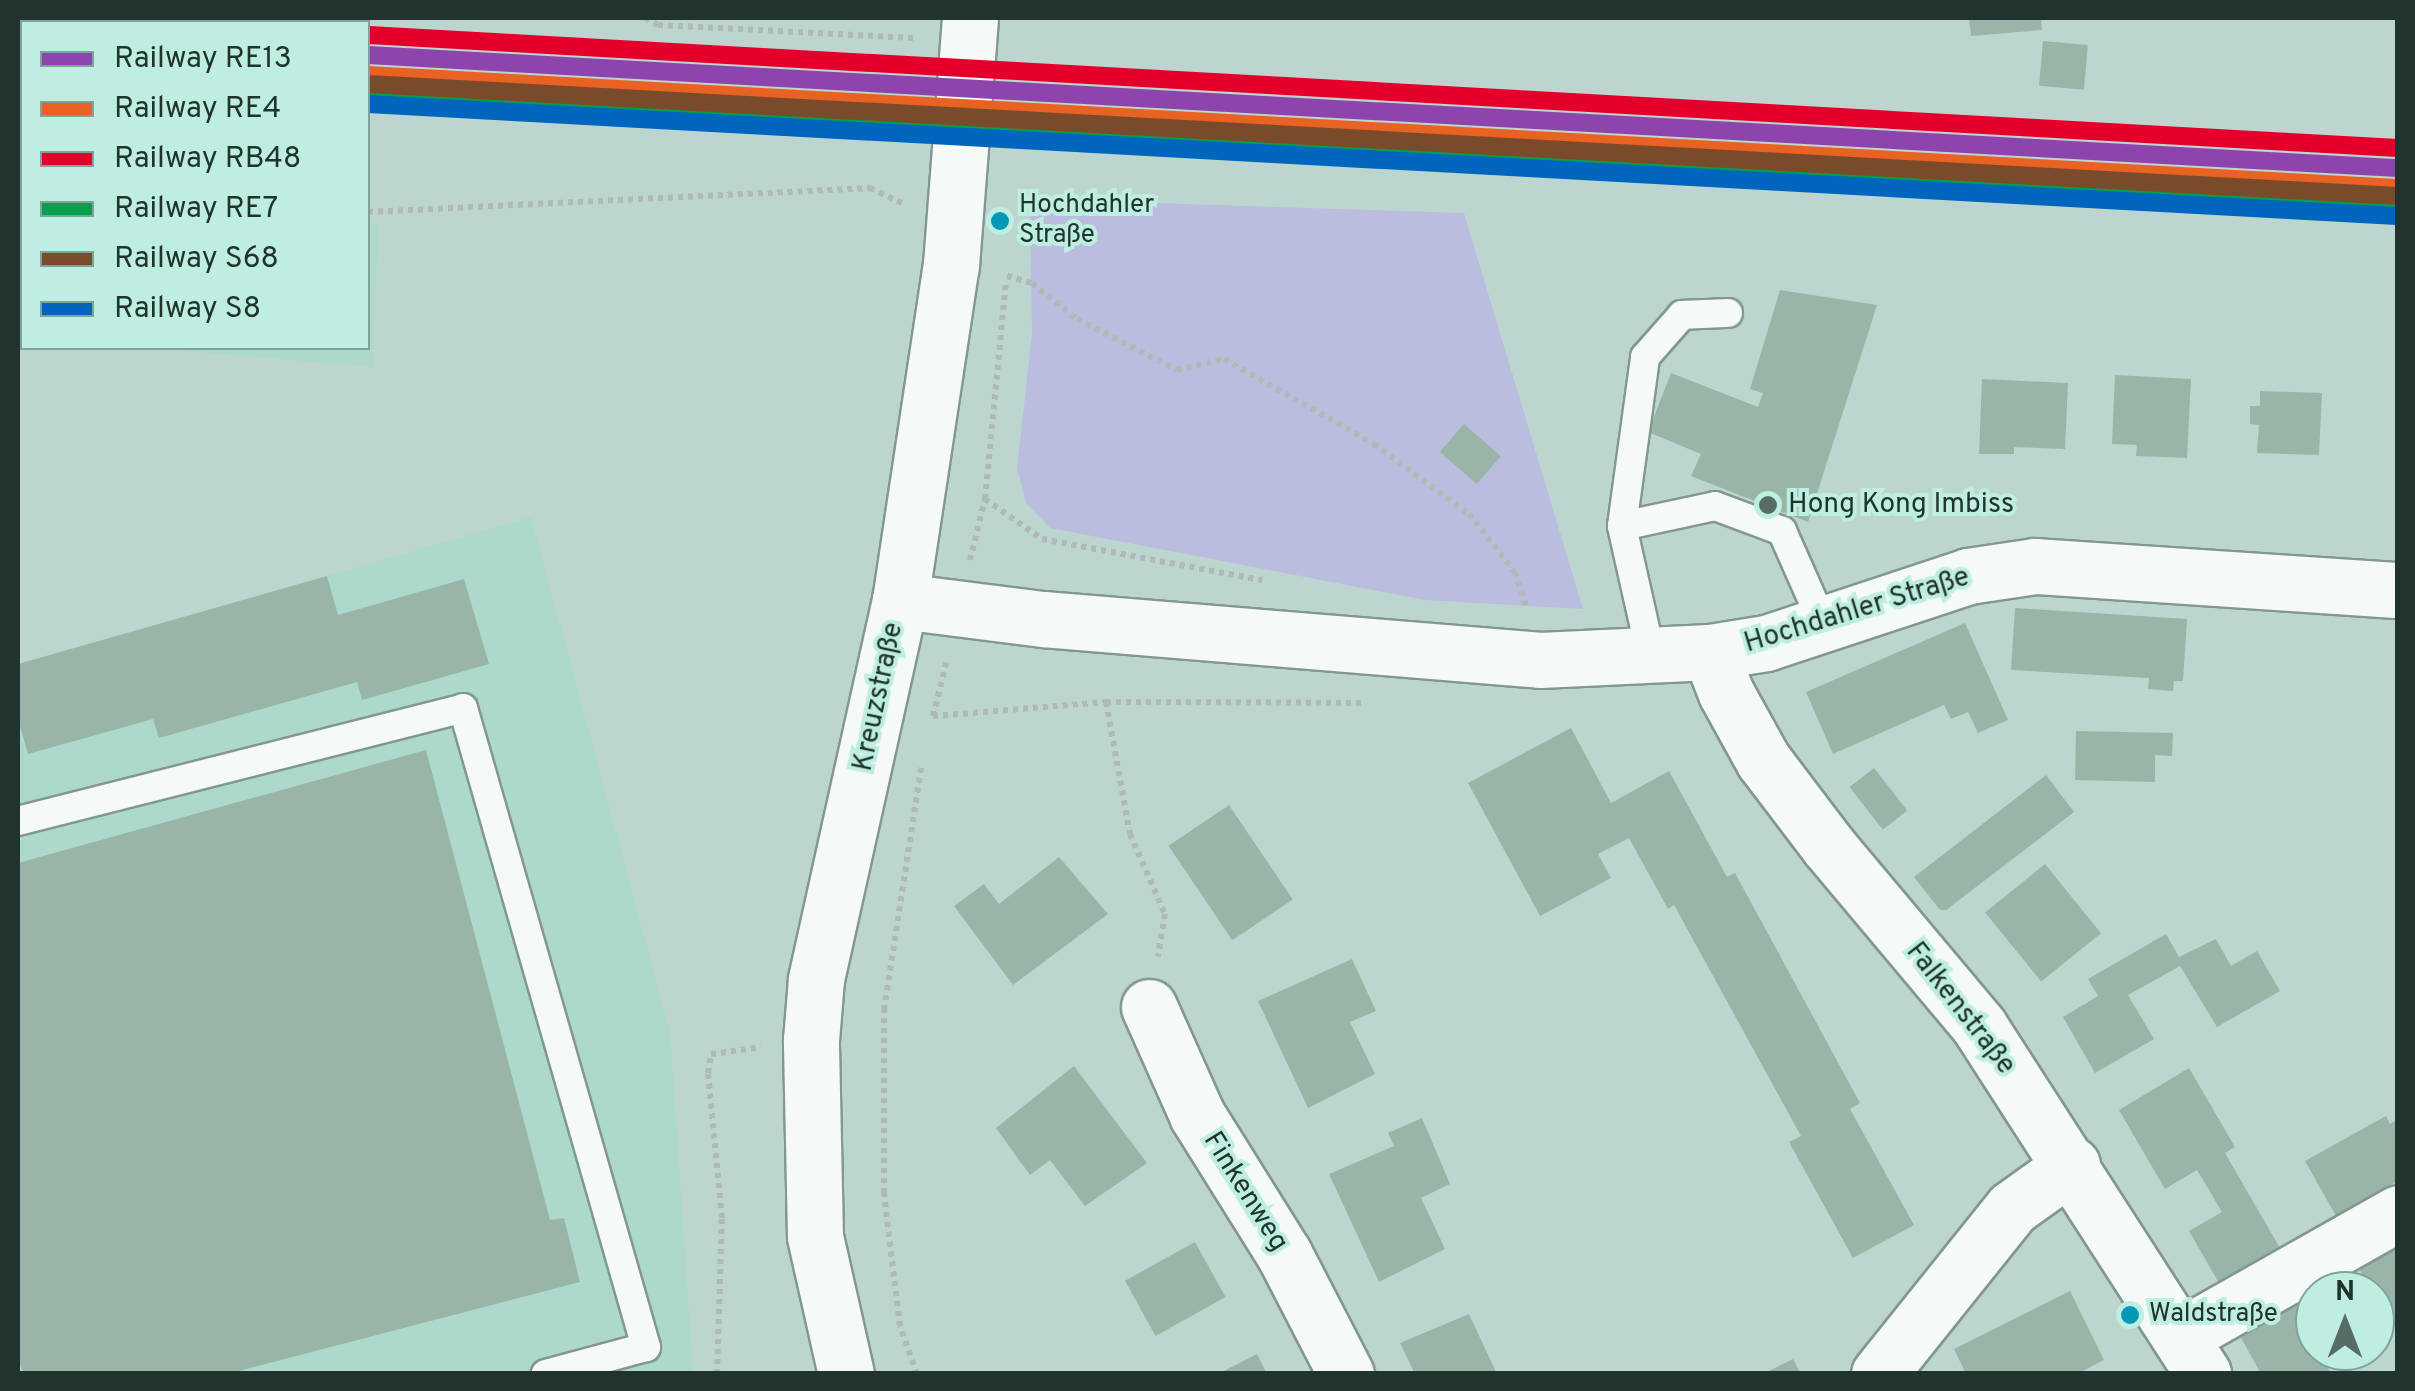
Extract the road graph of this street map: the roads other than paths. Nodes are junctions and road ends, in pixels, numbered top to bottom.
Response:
1 (950, 28) edge
2 (1728, 313) dead end
3 (1622, 526) junction
4 (2398, 590) edge
5 (900, 601) junction
6 (1824, 626) junction
7 (1710, 652) junction
8 (1651, 655) junction
9 (18, 821) edge
10 (1149, 1007) road end
11 (2072, 1165) junction
12 (2398, 1214) edge
13 (2192, 1355) edge
14 (546, 1374) edge
15 (846, 1374) edge
16 (1346, 1374) edge
17 (1879, 1374) edge

1 - 5 main road, Kreuzstraße
2 - 3 lane
3 - 6 lane
3 - 8 lane
4 - 6 main road, Hochdahler Straße
5 - 8 main road, Hochdahler Straße
5 - 15 main road, Kreuzstraße
6 - 7 main road, Hochdahler Straße
7 - 8 main road, Hochdahler Straße
7 - 11 main road, Falkenstraße
9 - 14 lane
10 - 16 main road, Finkenweg
11 - 13 main road, Falkenstraße
11 - 17 main road
12 - 13 main road

